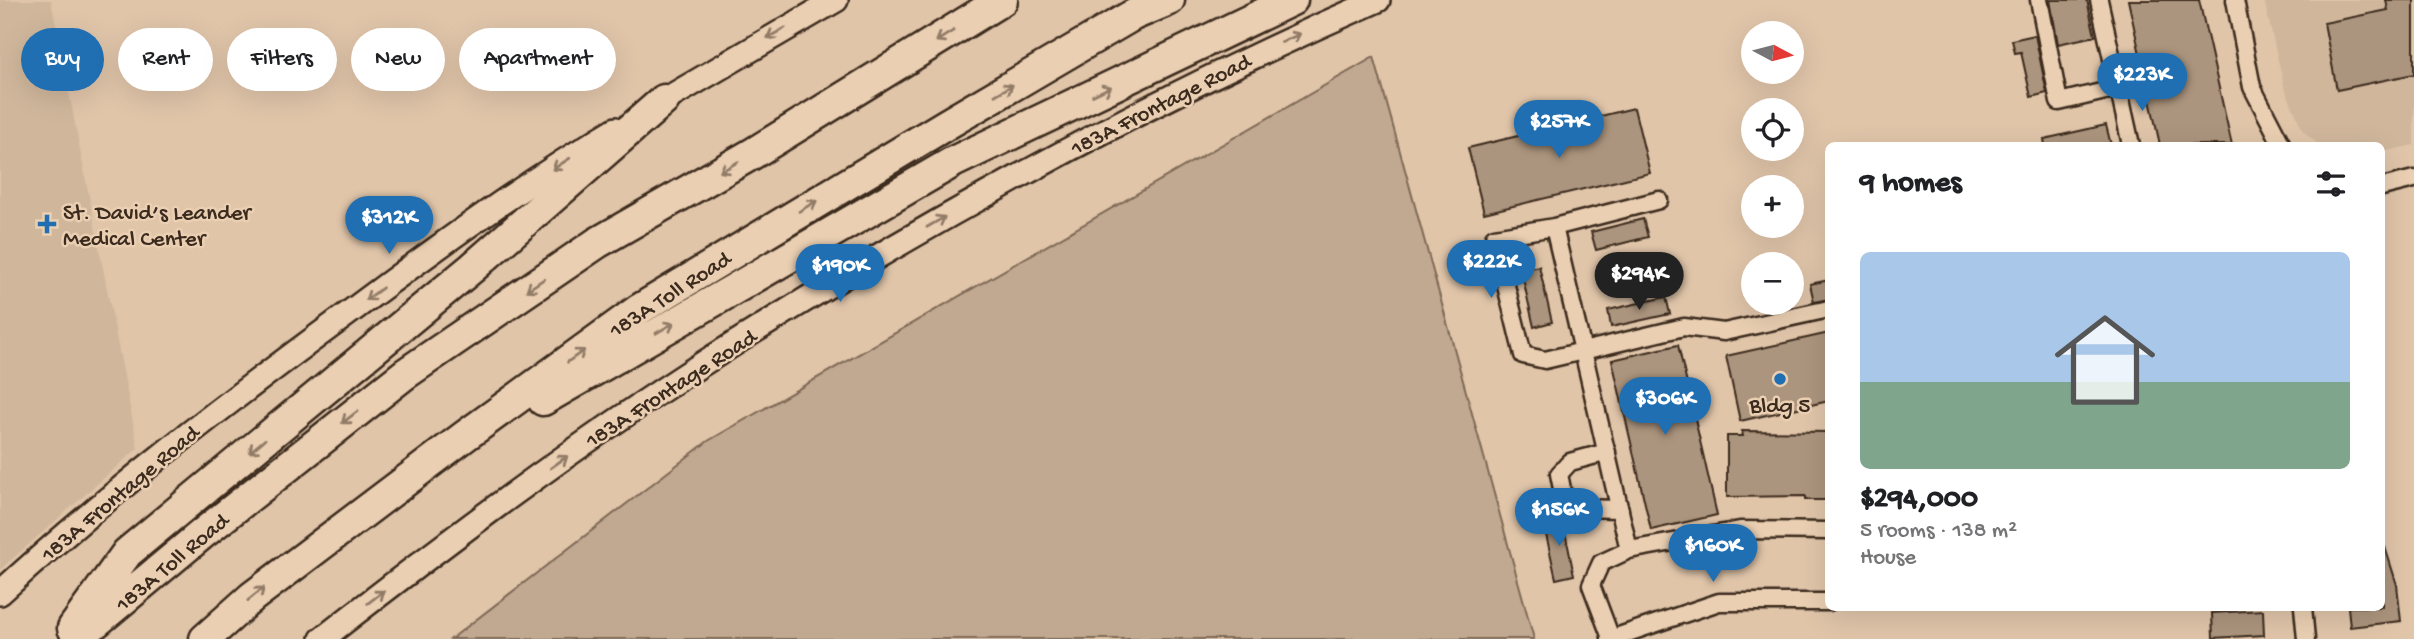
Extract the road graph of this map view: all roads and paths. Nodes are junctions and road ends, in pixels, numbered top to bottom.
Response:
1 (836, 0) edge
2 (1002, 0) edge
3 (1169, 0) edge
4 (1292, 0) edge
5 (1378, 0) edge
6 (2039, 0) edge
7 (2099, 0) edge
8 (2235, 0) edge
9 (2118, 88) junction
10 (664, 100) junction
11 (2130, 142) edge
12 (2280, 142) edge
13 (2414, 179) edge
14 (2385, 186) edge
15 (1659, 200) dead end
16 (1554, 227) junction
17 (1825, 310) edge
18 (1583, 351) junction
19 (1606, 452) junction
20 (396, 488) junction
21 (1619, 509) junction
22 (1825, 531) edge
23 (1629, 550) junction
24 (0, 593) edge
25 (1825, 602) edge
26 (2303, 611) edge
27 (65, 639) edge
28 (76, 639) edge
29 (205, 639) edge
30 (322, 639) edge
31 (1611, 639) edge
32 (2306, 639) edge

1 -> 10 main road, 183A Frontage Road
2 -> 28 highway, 183A Toll Road
20 -> 3 highway, 183A Toll Road
20 -> 4 highway
30 -> 5 main road, 183A Frontage Road
6 - 9 street
7 - 9 street
8 - 12 street
9 - 11 street
10 -> 24 main road, 183A Frontage Road
10 -> 27 highway
13 - 14 street
15 - 16 street
16 - 18 street
16 - 18 street
17 - 18 street
18 - 19 street
19 - 21 street
19 - 21 street
29 -> 20 highway, 183A Toll Road
21 - 23 street
22 - 23 street
23 - 31 street
25 - 31 street
26 - 32 street

